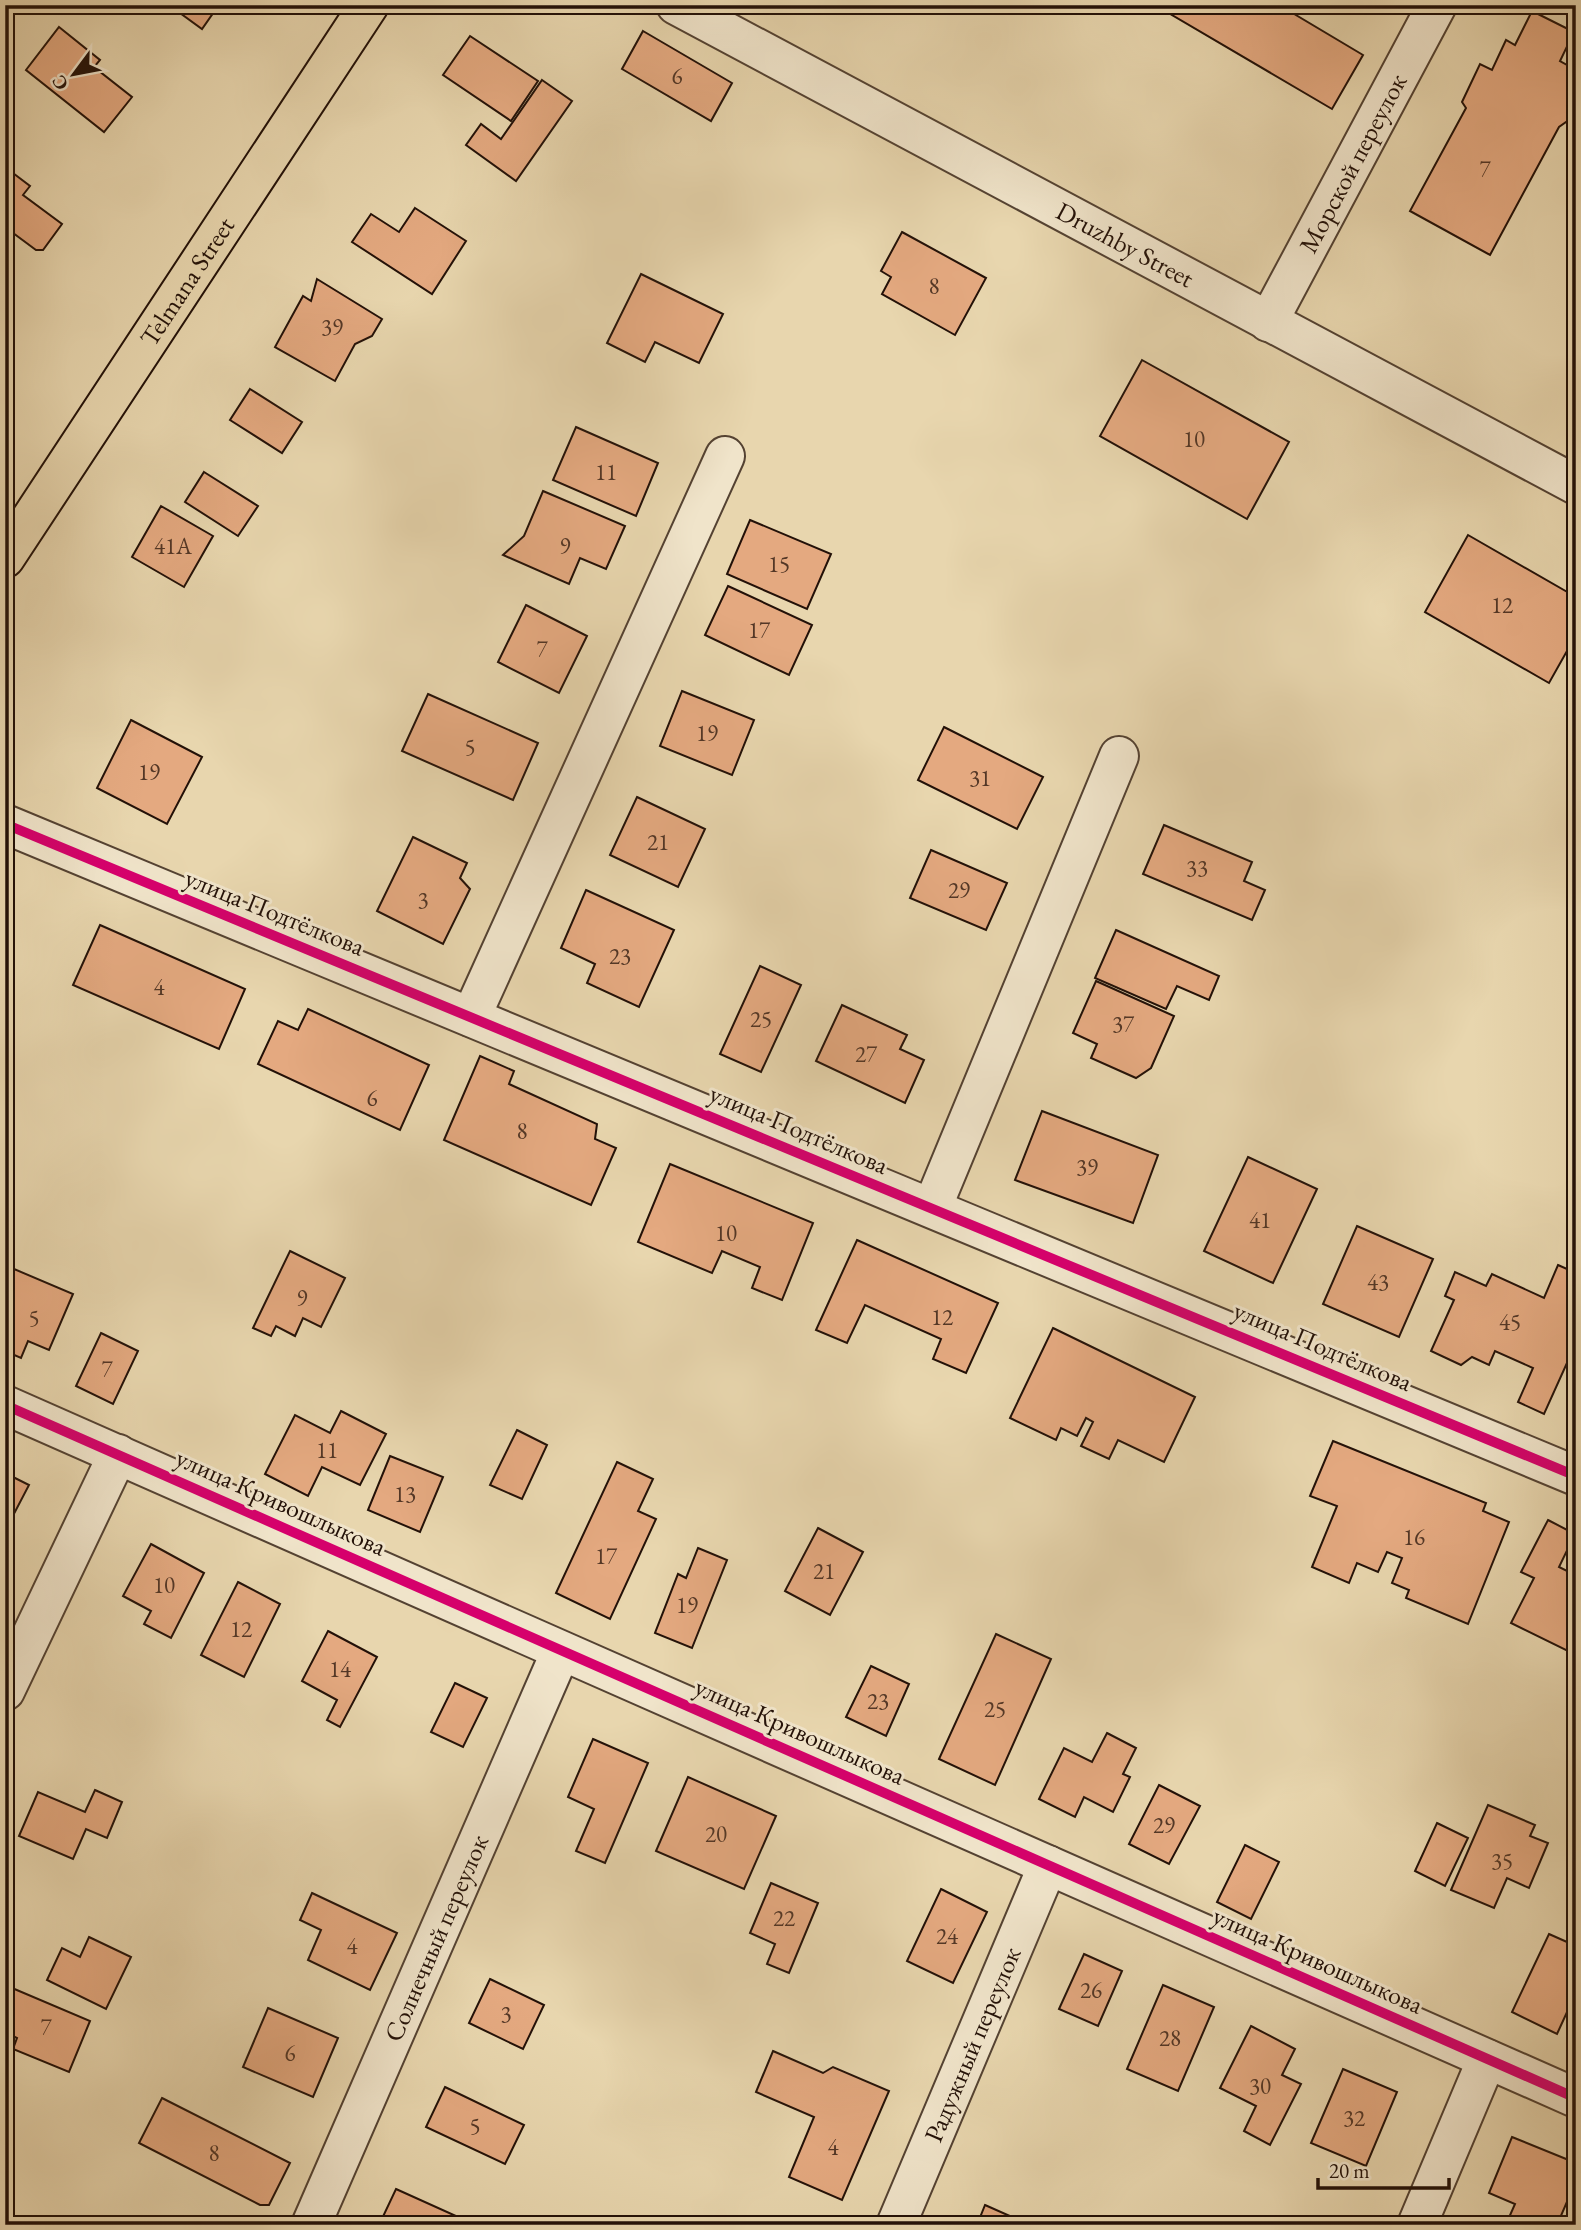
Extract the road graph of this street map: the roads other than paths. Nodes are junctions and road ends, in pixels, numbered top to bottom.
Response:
1 (369, 5) edge
2 (676, 5) edge
3 (1437, 5) edge
4 (1268, 321) junction
5 (725, 456) dead end
6 (1576, 485) edge
7 (5, 558) edge
8 (1119, 756) dead end
9 (5, 824) edge
10 (471, 1017) junction
11 (932, 1209) junction
12 (5, 1405) edge
13 (118, 1454) junction
14 (1576, 1476) edge
15 (561, 1651) junction
16 (5, 1691) edge
17 (1048, 1866) junction
18 (1487, 2059) junction
19 (1576, 2098) edge
20 (311, 2225) edge
21 (896, 2225) edge
22 (1417, 2225) edge

1 - 7 main road, Telmana Street
2 - 4 street, Druzhby Street
3 - 4 street, Морской переулок
4 - 6 street, Druzhby Street
5 - 10 street
8 - 11 street
9 - 10 street, улица Подтёлкова
10 - 11 street, улица Подтёлкова
11 - 14 street, улица Подтёлкова
12 - 13 street, улица Кривошлыкова
13 - 15 street, улица Кривошлыкова
13 - 16 street
15 - 17 street, улица Кривошлыкова
15 - 20 street, Солнечный переулок
17 - 18 street, улица Кривошлыкова
17 - 21 street, Радужный переулок
18 - 19 street, улица Кривошлыкова
18 - 22 street

